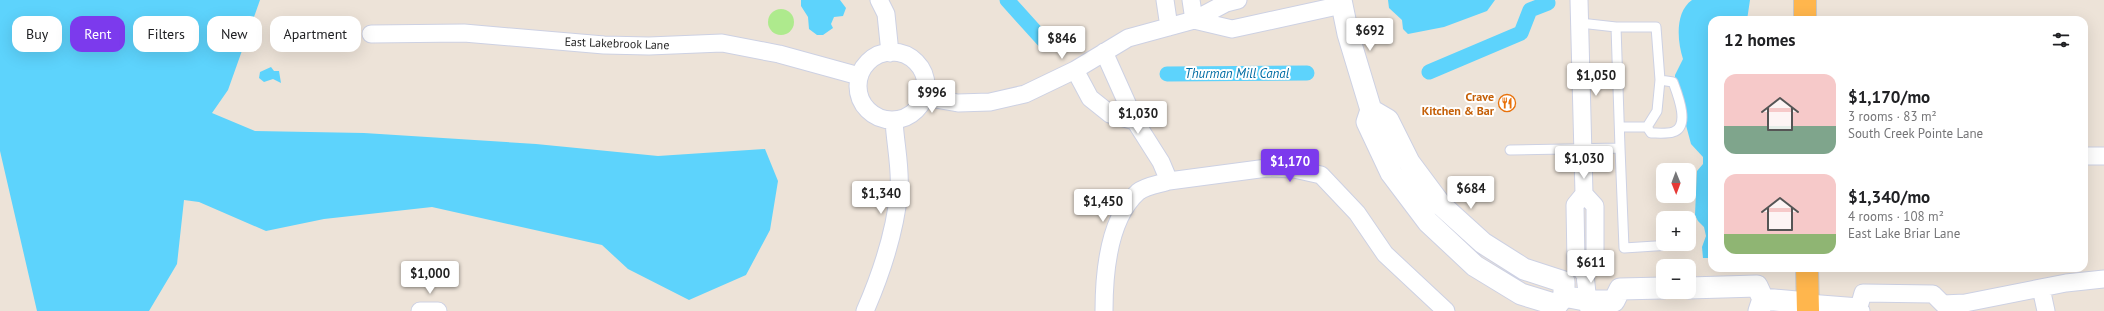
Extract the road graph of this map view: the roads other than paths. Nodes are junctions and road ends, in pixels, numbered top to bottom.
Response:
1 (879, 0) edge
2 (1165, 0) edge
3 (1191, 0) edge
4 (1238, 0) edge
5 (1579, 0) edge
6 (1805, 0) edge
7 (1341, 2) edge
8 (1805, 16) edge
9 (1194, 20) junction
10 (1580, 23) junction
11 (1169, 27) junction
12 (1616, 27) junction
13 (371, 34) dead end
14 (890, 52) junction
15 (1104, 52) junction
16 (1075, 70) junction
17 (859, 76) junction
18 (1660, 80) junction
19 (924, 97) junction
20 (894, 120) junction
21 (1135, 121) junction
22 (1620, 127) junction
23 (1647, 127) junction
24 (1583, 148) junction
25 (1620, 148) junction
26 (1510, 150) dead end
27 (2088, 156) edge
28 (2104, 156) edge
29 (1169, 181) junction
30 (1656, 246) edge
31 (1807, 272) edge
32 (2104, 279) edge
33 (1656, 288) edge
34 (1696, 288) edge
35 (2041, 288) junction
36 (1761, 305) edge
37 (1590, 306) edge
38 (1616, 306) edge
39 (1808, 307) edge
40 (1940, 307) edge
41 (1860, 309) edge
42 (420, 311) edge
43 (438, 311) edge
44 (865, 311) edge
45 (1104, 311) edge
46 (1446, 311) edge
47 (2046, 311) edge

1 - 14 street
2 - 11 street
3 - 9 street
4 - 9 street
5 - 10 street
6 - 8 highway
7 - 9 street
7 - 37 street
9 - 11 street
10 - 12 lane
10 - 24 street
11 - 15 street
12 - 18 lane
12 - 22 lane
13 - 17 street, East Lakebrook Lane
14 - 17 street
14 - 19 street
15 - 16 street
15 - 21 street
16 - 19 street
16 - 21 street
17 - 20 street
18 - 23 lane
18 - 23 lane
19 - 20 street
20 - 44 street
21 - 29 street
22 - 23 lane
22 - 25 lane
24 - 25 lane
24 - 26 lane
24 - 37 street
25 - 30 lane
27 - 28 street
29 - 45 street
29 - 46 street
31 - 39 highway
32 - 35 street
33 - 38 street
34 - 36 street
35 - 40 street
35 - 47 street
36 - 39 street
37 - 38 street
39 - 41 street
40 - 41 street
42 - 43 street

